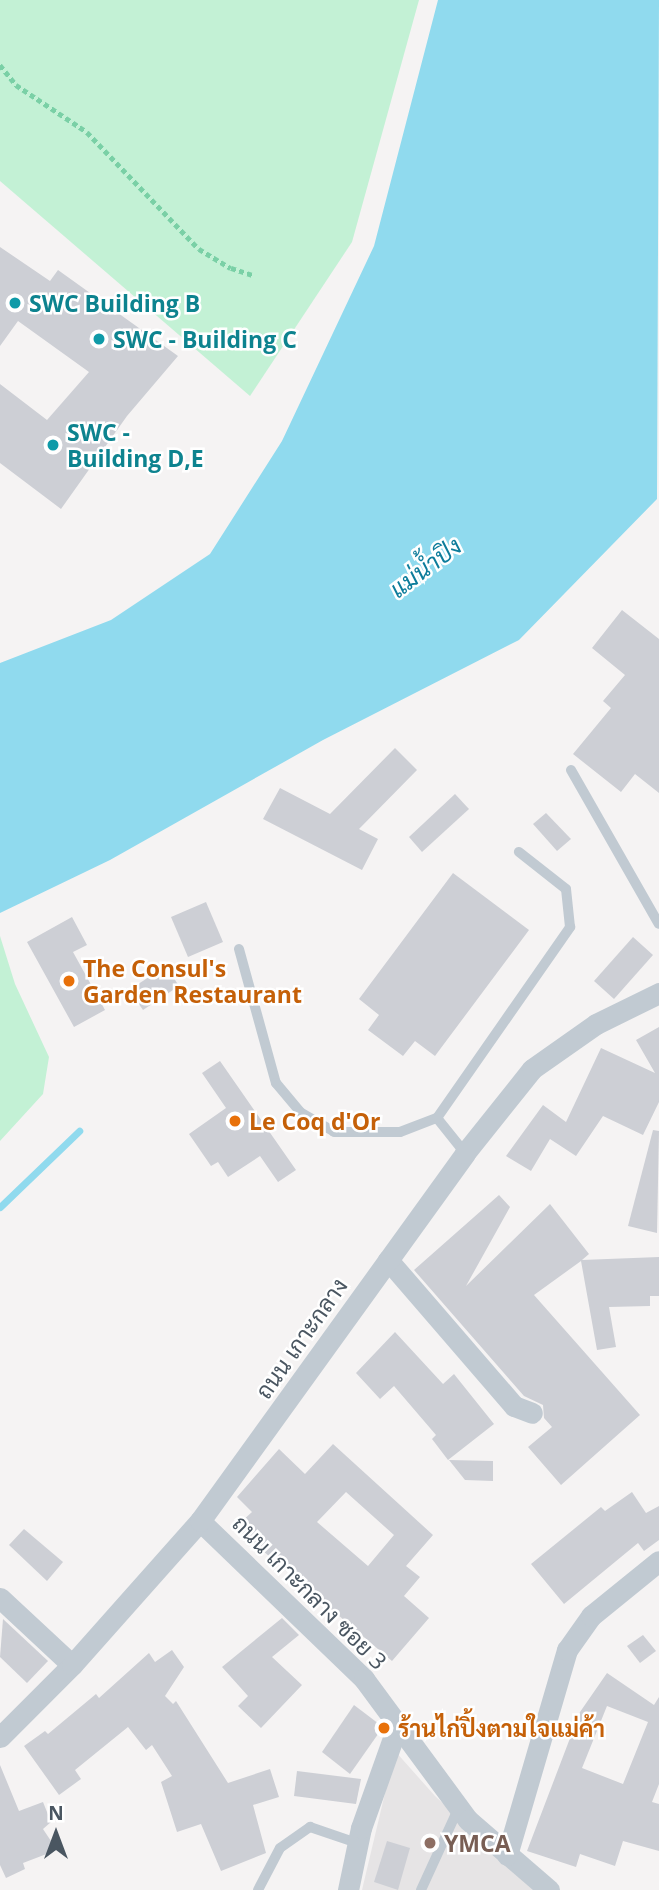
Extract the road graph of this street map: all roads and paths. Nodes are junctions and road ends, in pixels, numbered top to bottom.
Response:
1 (0, 65) edge
2 (253, 275) dead end
3 (571, 770) dead end
4 (519, 852) dead end
5 (659, 924) edge
6 (239, 949) dead end
7 (659, 993) edge
8 (437, 1118) junction
9 (465, 1153) junction
10 (388, 1260) junction
11 (532, 1413) dead end
12 (200, 1521) junction
13 (659, 1561) edge
14 (0, 1598) edge
15 (72, 1665) junction
16 (398, 1724) junction
17 (0, 1737) edge
18 (459, 1807) junction
19 (358, 1843) junction
20 (507, 1855) junction
21 (258, 1890) edge
22 (348, 1890) edge
23 (421, 1890) edge
24 (549, 1890) edge

1 - 2 path
3 - 5 lane
4 - 8 lane
6 - 8 lane
7 - 9 street, ถนน เกาะกลาง
8 - 9 lane
9 - 10 street, ถนน เกาะกลาง
10 - 11 street
10 - 12 street, ถนน เกาะกลาง
12 - 15 street, ถนน เกาะกลาง
12 - 16 street, ถนน เกาะกลาง ซอย 3
13 - 20 street
14 - 15 street
15 - 17 street, ถนน เกาะกลาง
16 - 18 street, ถนน เกาะกลาง ซอย 3
16 - 19 street
18 - 20 street, ถนน เกาะกลาง ซอย 3
18 - 23 lane
19 - 21 lane
19 - 22 street
20 - 24 street, ถนน เกาะกลาง ซอย 3

